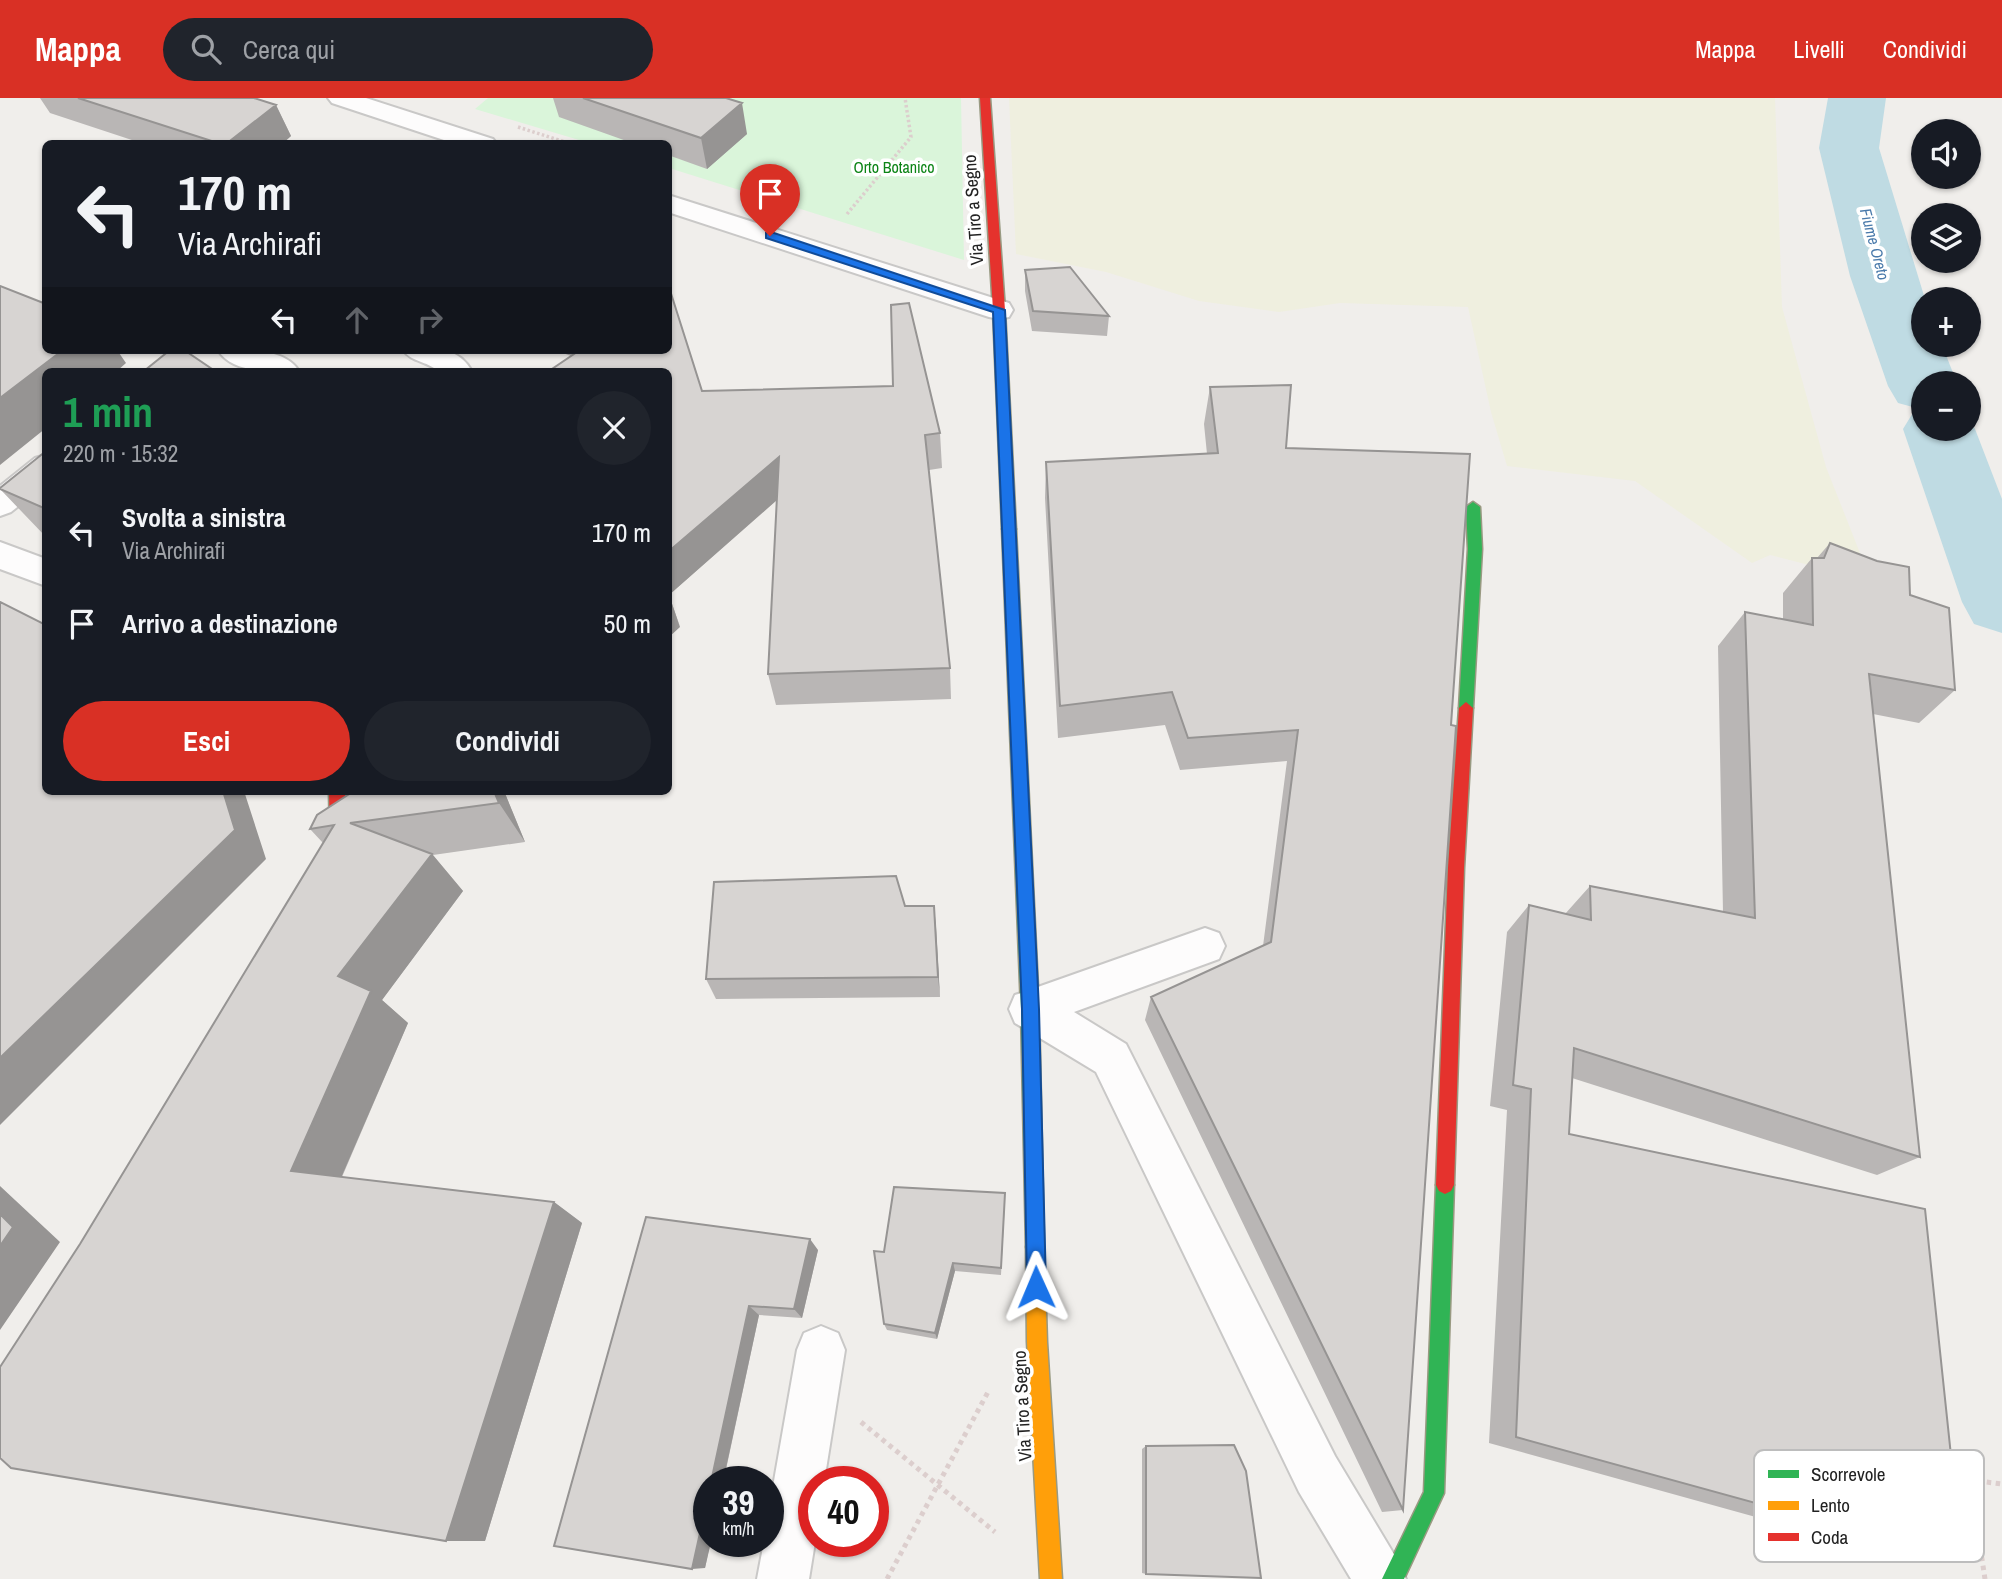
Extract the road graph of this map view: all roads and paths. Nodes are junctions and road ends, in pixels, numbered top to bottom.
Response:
1 (341, 98) edge
2 (905, 98) edge
3 (985, 98) edge
4 (454, 139) edge
5 (672, 204) edge
6 (847, 214) dead end
7 (999, 310) junction
8 (243, 354) edge
9 (430, 354) edge
10 (277, 368) edge
11 (454, 368) edge
12 (42, 469) edge
13 (0, 504) edge
14 (1474, 507) dead end
15 (0, 555) edge
16 (42, 571) edge
17 (337, 795) edge
18 (327, 862) edge
19 (1205, 946) dead end
20 (1030, 1009) junction
21 (1037, 1342) junction
22 (818, 1370) joint
23 (1984, 1482) edge
24 (2002, 1484) edge
25 (937, 1485) junction
26 (783, 1579) edge
27 (887, 1579) edge
28 (1051, 1579) edge
29 (1380, 1579) edge
30 (1393, 1579) edge

1 - 4 street
2 - 6 path
3 - 7 street, Via Tiro a Segno
5 - 7 street
7 - 20 street, Via Tiro a Segno
8 - 10 street
9 - 11 street
12 - 13 street
14 - 30 street
15 - 16 street
17 - 18 street
19 - 20 street
20 - 21 street, Via Tiro a Segno
20 - 29 street
21 - 25 path
21 - 28 street, Via Tiro a Segno
22 - 25 path
22 - 26 street
23 - 24 path
25 - 27 path
25 - 28 path

